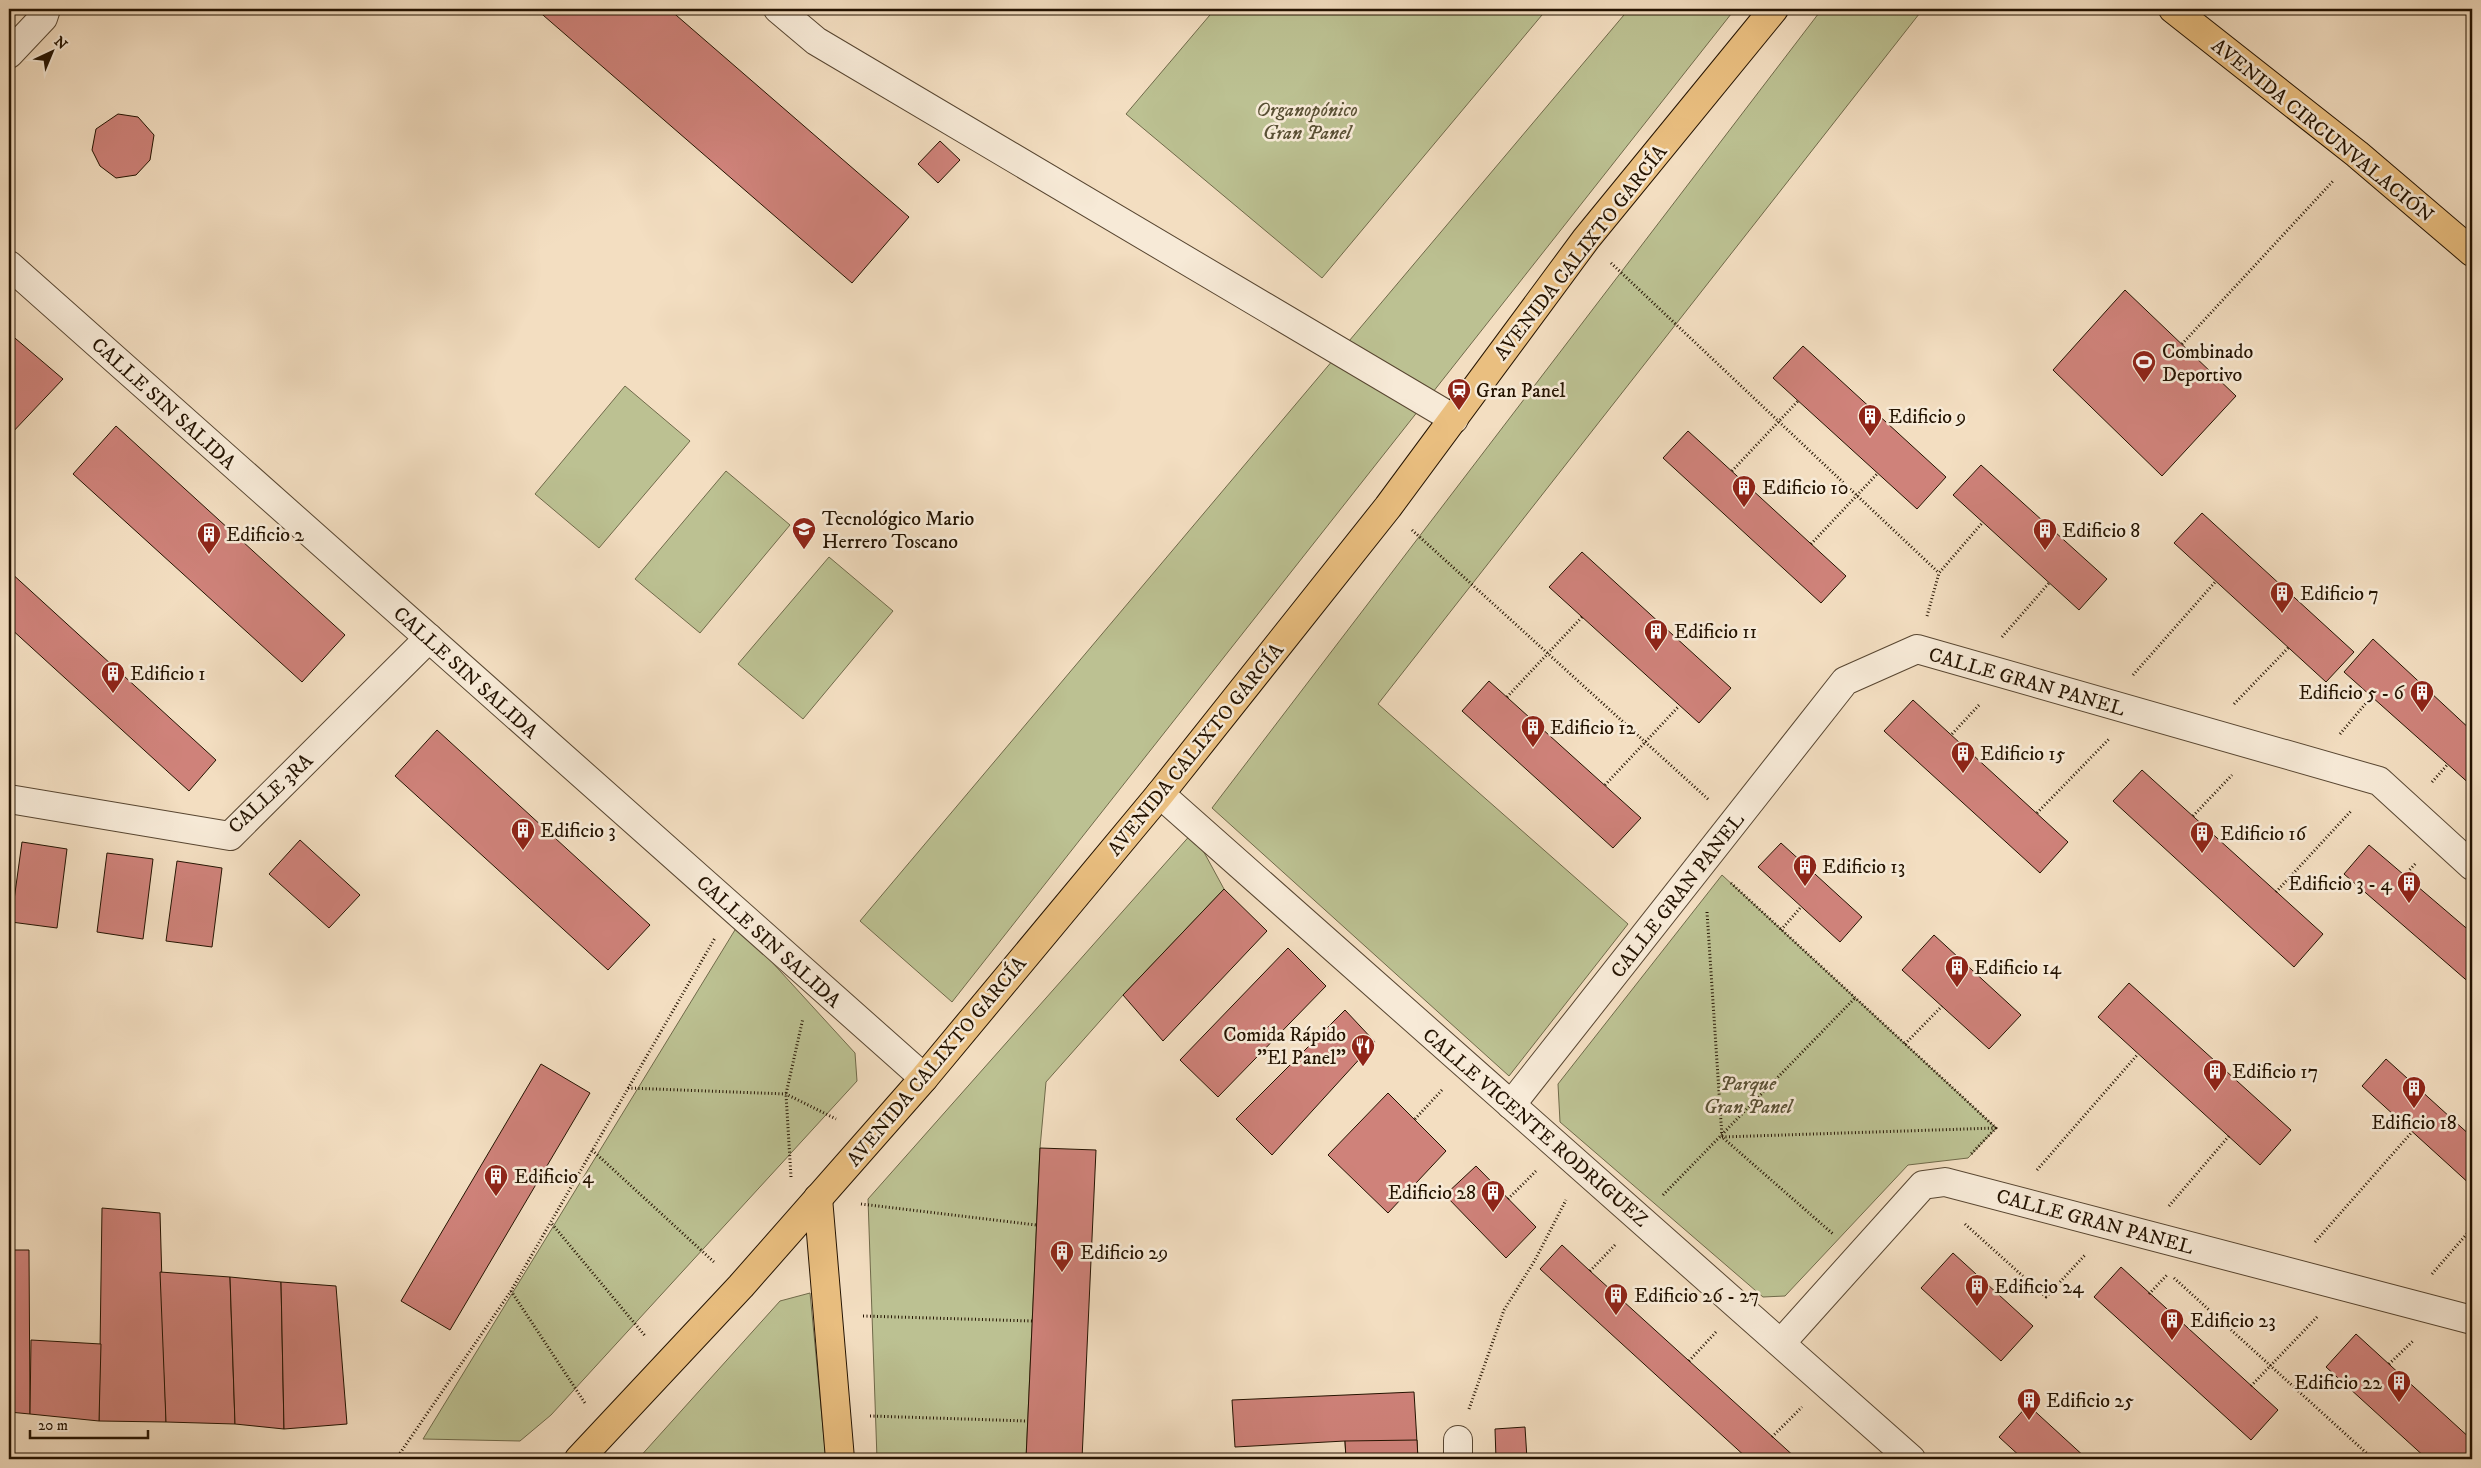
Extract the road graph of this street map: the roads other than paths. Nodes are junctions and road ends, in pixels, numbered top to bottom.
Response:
1 (46, 9) edge
2 (778, 9) edge
3 (1774, 9) edge
4 (2173, 9) edge
5 (9, 54) edge
6 (2472, 252) edge
7 (9, 265) edge
8 (1454, 419) junction
9 (429, 638) junction
10 (1160, 794) junction
11 (9, 799) edge
12 (2472, 866) edge
13 (924, 1078) junction
14 (1511, 1105) junction
15 (818, 1198) junction
16 (2472, 1320) edge
17 (1781, 1343) junction
18 (579, 1459) edge
19 (840, 1459) edge
20 (1911, 1459) edge

1 - 5 street
2 - 8 street
3 - 8 main road, AVENIDA CALIXTO GARCÍA
4 - 6 main road, AVENIDA CIRCUNVALACIÓN
7 - 9 street, CALLE SIN SALIDA
8 - 10 main road, AVENIDA CALIXTO GARCÍA
9 - 11 street, CALLE 3RA
9 - 13 street, CALLE SIN SALIDA
10 - 13 main road, AVENIDA CALIXTO GARCÍA
10 - 14 street, CALLE VICENTE RODRIGUEZ
12 - 14 street, CALLE GRAN PANEL
13 - 15 main road, AVENIDA CALIXTO GARCÍA
14 - 17 street, CALLE VICENTE RODRIGUEZ
15 - 18 main road, AVENIDA CALIXTO GARCÍA
15 - 19 main road
16 - 17 street, CALLE GRAN PANEL
17 - 20 street, CALLE VICENTE RODRIGUEZ

